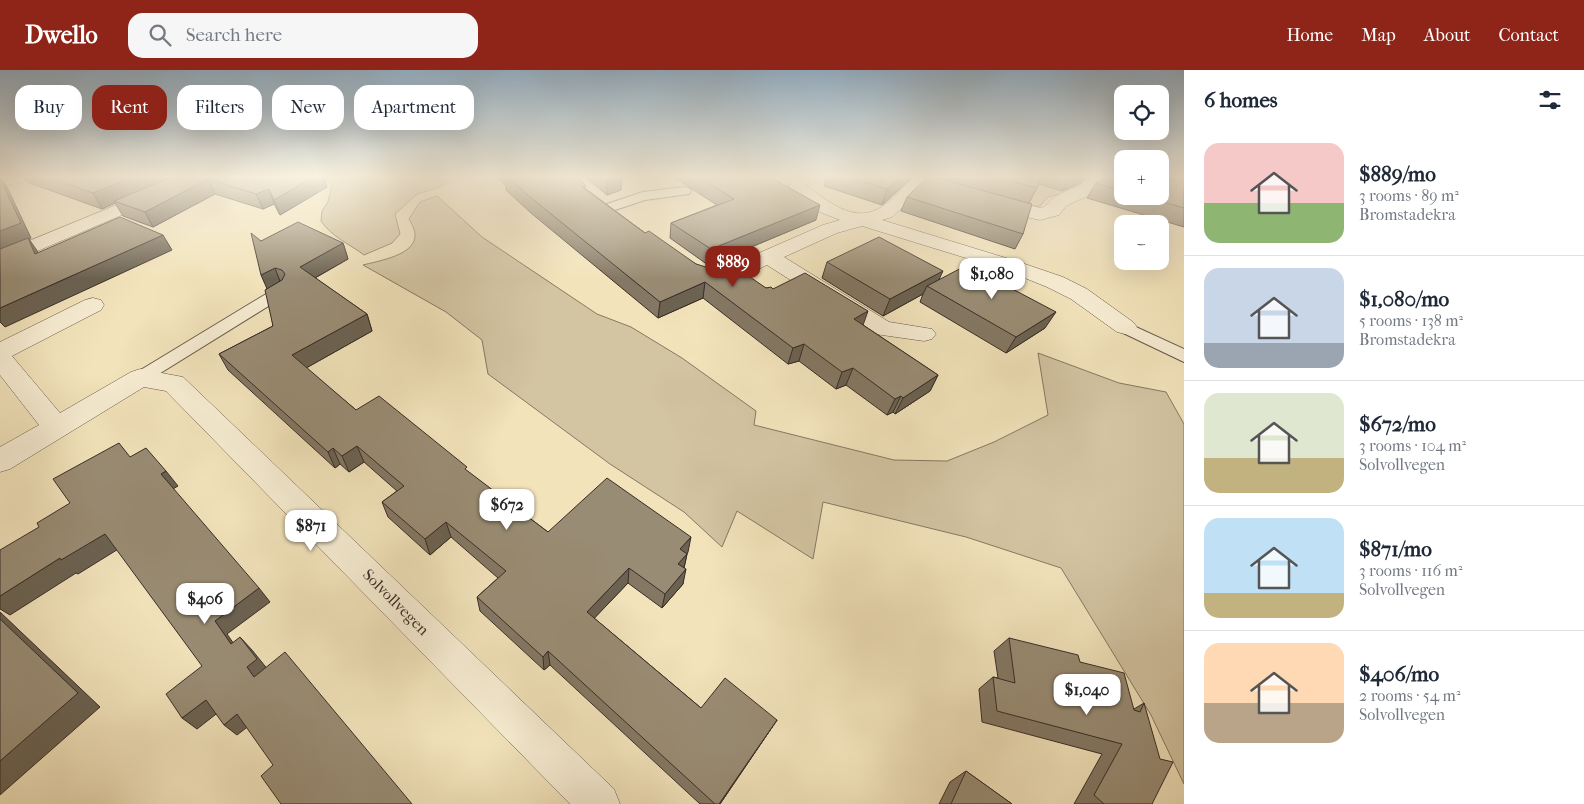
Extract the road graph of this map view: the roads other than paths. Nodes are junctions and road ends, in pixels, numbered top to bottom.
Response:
1 (117, 210) edge
2 (829, 210) edge
3 (888, 210) edge
4 (1020, 210) edge
5 (1053, 210) edge
6 (862, 220) junction
7 (769, 257) junction
8 (0, 261) edge
9 (686, 263) edge
10 (282, 291) edge
11 (92, 305) dead end
12 (1125, 328) joint
13 (924, 334) dead end
14 (0, 352) edge
15 (1184, 356) edge
16 (0, 358) edge
17 (140, 378) junction
18 (57, 428) junction
19 (0, 461) edge
20 (599, 804) edge

1 - 8 street
2 - 6 street
3 - 6 street
4 - 5 street
6 - 7 street
6 - 12 street
7 - 9 street
7 - 13 street
10 - 17 lane
11 - 14 street
12 - 15 lane
16 - 18 street
17 - 18 street
17 - 20 street, Solvollvegen
18 - 19 street

